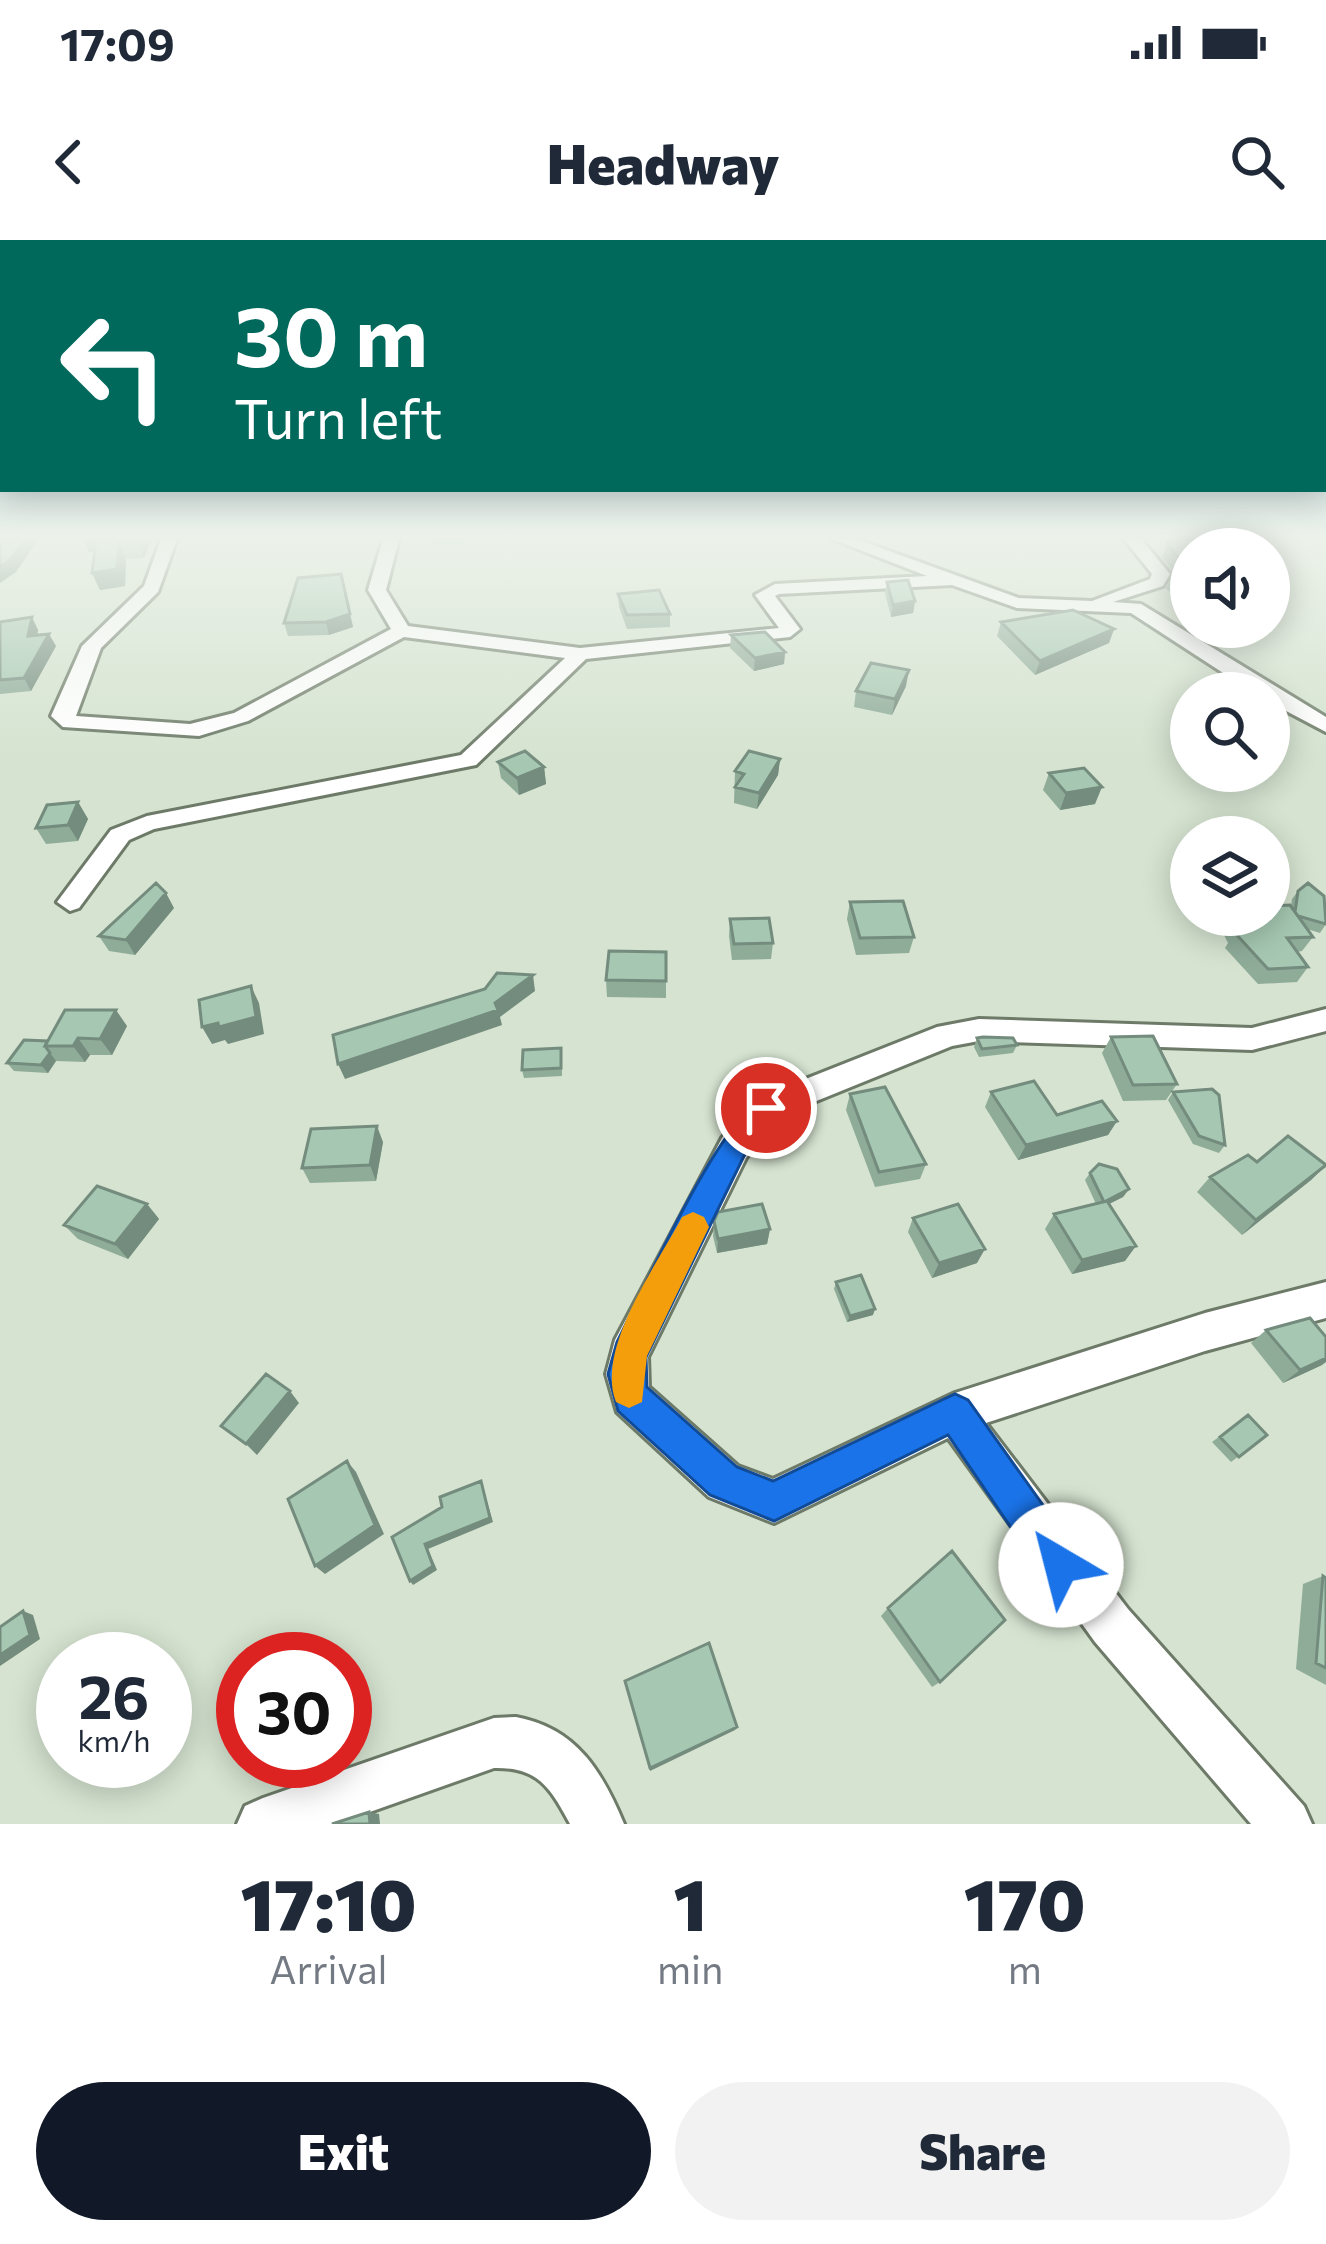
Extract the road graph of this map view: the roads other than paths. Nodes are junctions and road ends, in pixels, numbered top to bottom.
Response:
1 (126, 613) edge
2 (390, 613) edge
3 (778, 613) edge
4 (1143, 613) edge
5 (401, 631) junction
6 (580, 654) junction
7 (1235, 672) edge
8 (1290, 706) edge
9 (1326, 726) edge
10 (70, 902) dead end
11 (1326, 1021) edge
12 (1326, 1300) edge
13 (955, 1413) junction
14 (263, 1824) edge
15 (598, 1824) edge
16 (1286, 1824) edge

1 - 5 street
2 - 5 street
3 - 6 street
4 - 7 street
5 - 6 street
6 - 10 street
8 - 9 street
11 - 13 street
12 - 13 street
13 - 16 street
14 - 15 street

